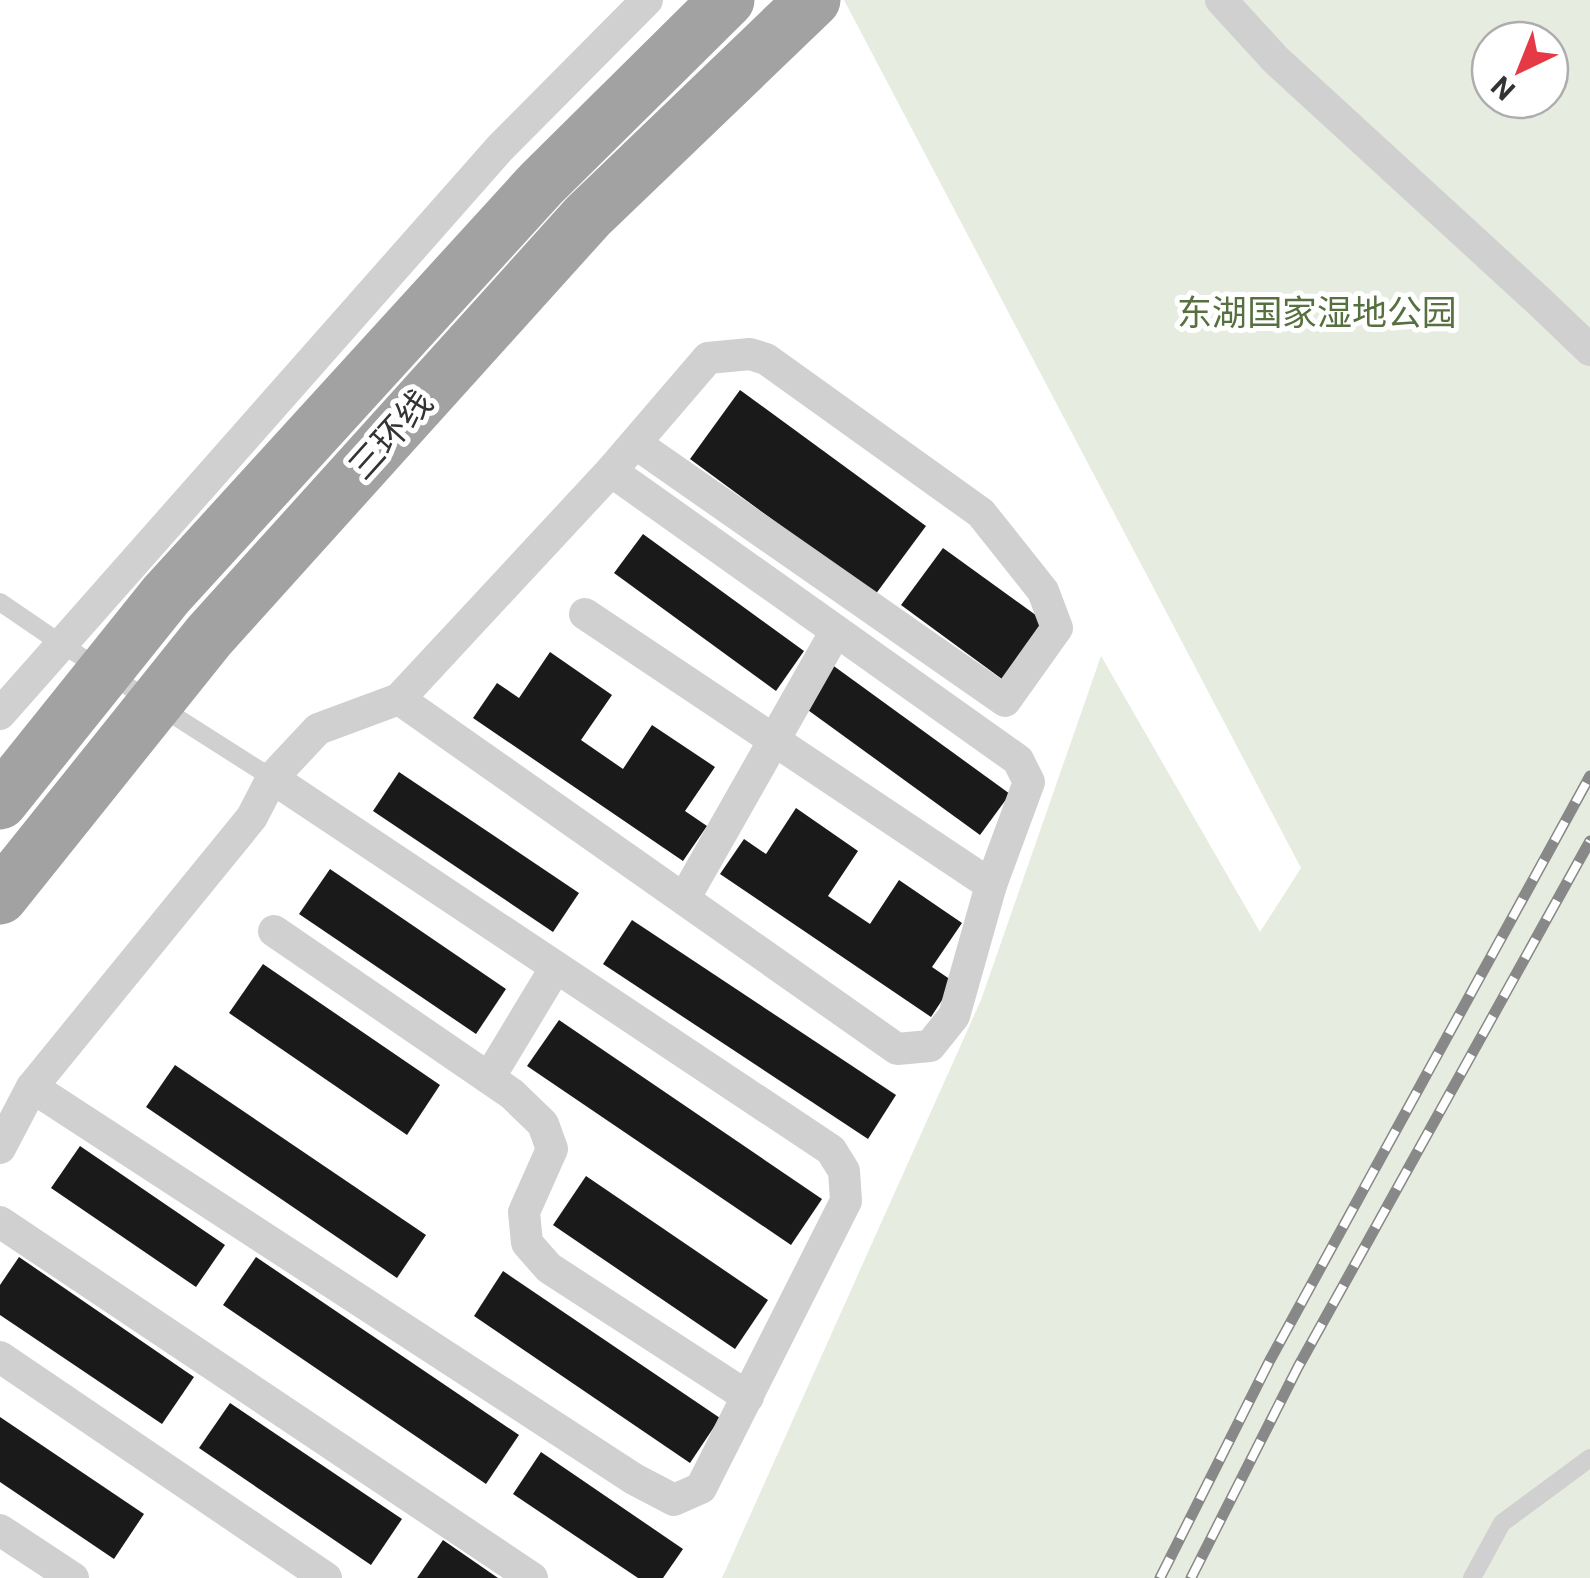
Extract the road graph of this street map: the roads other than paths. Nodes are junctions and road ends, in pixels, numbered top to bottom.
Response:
1 (647, 0) edge
2 (727, 0) edge
3 (813, 0) edge
4 (1222, 0) edge
5 (1590, 350) edge
6 (635, 443) junction
7 (611, 471) junction
8 (0, 602) edge
9 (584, 614) dead end
10 (836, 631) junction
11 (63, 645) junction
12 (398, 699) junction
13 (0, 714) edge
14 (774, 740) junction
15 (272, 778) junction
16 (0, 802) edge
17 (991, 885) junction
18 (0, 898) edge
19 (684, 899) junction
20 (274, 931) dead end
21 (556, 966) junction
22 (488, 1078) junction
23 (32, 1087) junction
24 (0, 1148) edge
25 (0, 1222) edge
26 (0, 1357) edge
27 (748, 1396) junction
28 (1590, 1458) edge
29 (0, 1530) edge
30 (73, 1578) edge
31 (326, 1578) edge
32 (532, 1578) edge
33 (1472, 1578) edge

1 - 11 street
2 - 16 highway, 三环线, bridge
3 - 18 highway, 三环线, bridge
4 - 5 street
6 - 6 street
6 - 7 street
7 - 10 street
7 - 12 street
8 - 11 lane
9 - 14 street
10 - 14 street
10 - 17 street
11 - 13 street
11 - 15 lane
12 - 15 street
12 - 19 street
14 - 17 street
14 - 19 street
15 - 21 street
15 - 23 street
17 - 19 street
20 - 22 street
21 - 22 street
21 - 27 street
22 - 27 street
23 - 24 street
23 - 27 street
25 - 32 street
26 - 31 street
28 - 33 lane
29 - 30 street

